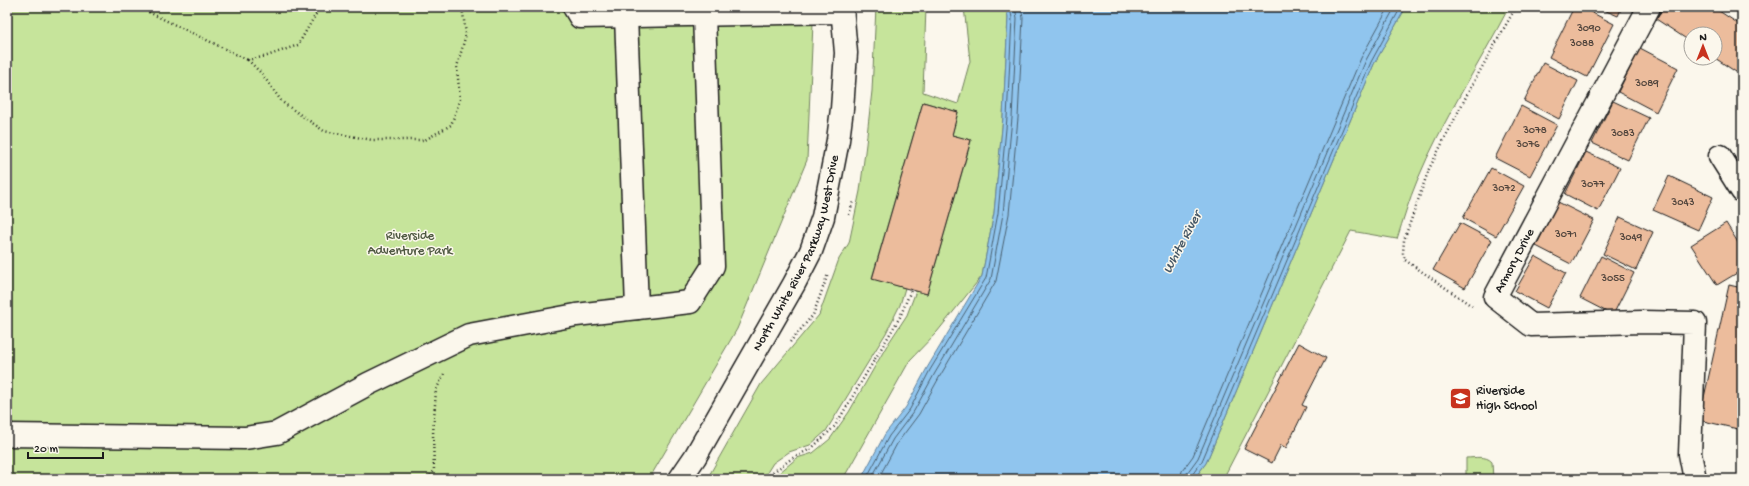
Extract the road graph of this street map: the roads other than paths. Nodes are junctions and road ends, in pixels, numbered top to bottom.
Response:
1 (574, 7) edge
2 (1649, 7) edge
3 (842, 10) edge
4 (704, 15) junction
5 (626, 16) junction
6 (1720, 156) dead end
7 (1742, 192) edge
8 (637, 308) junction
9 (420, 359) junction
10 (450, 362) road end
11 (7, 435) edge
12 (680, 479) edge
13 (1695, 479) edge

1 - 5 street
2 - 13 street, Armory Drive
3 - 4 street
3 - 12 street, North White River Parkway West Drive
4 - 5 street
4 - 8 street
5 - 8 street
6 - 7 street
8 - 9 street
9 - 10 street
9 - 11 street

